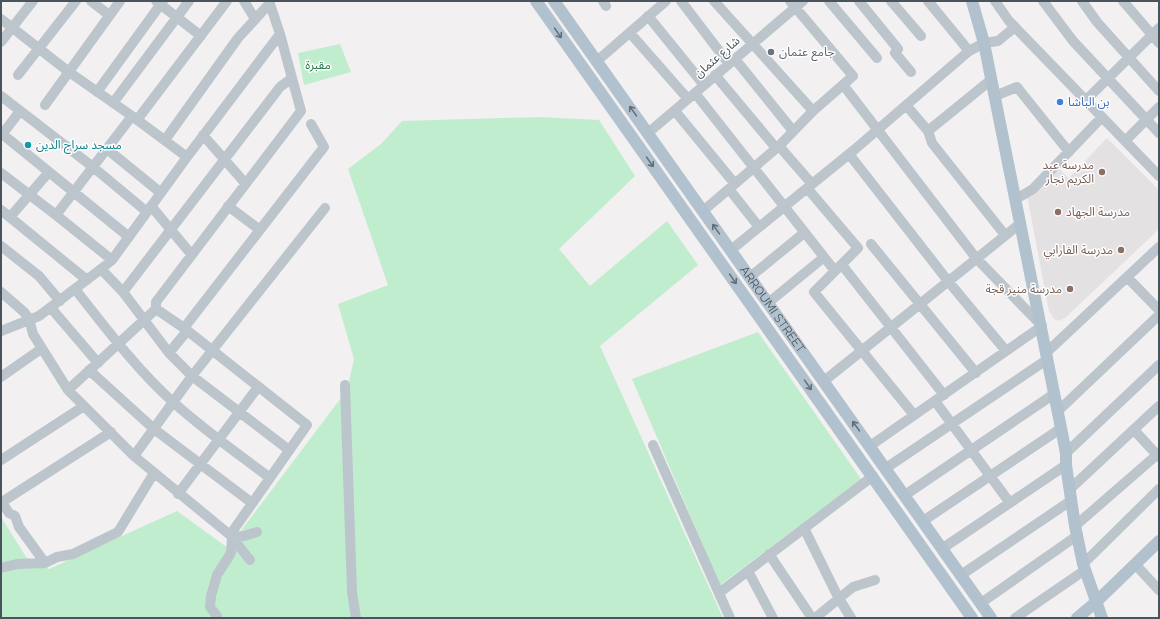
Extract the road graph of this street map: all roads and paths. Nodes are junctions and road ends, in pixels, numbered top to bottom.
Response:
1 (33, 1) edge
2 (76, 1) edge
3 (91, 1) edge
4 (120, 1) edge
5 (189, 1) edge
6 (227, 1) edge
7 (244, 1) edge
8 (536, 1) edge
9 (554, 1) edge
10 (666, 1) edge
11 (681, 1) edge
12 (714, 1) edge
13 (803, 1) edge
14 (830, 1) edge
15 (859, 1) edge
16 (891, 1) edge
17 (928, 1) edge
18 (972, 1) edge
19 (995, 1) edge
20 (1043, 1) edge
21 (1082, 1) edge
22 (1123, 1) edge
23 (160, 2) edge
24 (269, 2) edge
25 (792, 5) edge
26 (109, 15) junction
27 (648, 16) junction
28 (177, 17) junction
29 (1, 19) edge
30 (255, 19) junction
31 (1015, 27) junction
32 (12, 28) junction
33 (630, 33) junction
34 (280, 34) junction
35 (201, 36) junction
36 (921, 36) dead end
37 (1157, 36) edge
38 (1, 42) edge
39 (984, 43) junction
40 (752, 44) junction
41 (38, 48) junction
42 (969, 52) junction
43 (878, 58) dead end
44 (1128, 58) junction
45 (597, 61) junction
46 (732, 61) junction
47 (69, 72) junction
48 (911, 72) dead end
49 (716, 75) junction
50 (18, 76) dead end
51 (292, 78) junction
52 (1108, 78) junction
53 (992, 79) junction
54 (704, 85) junction
55 (844, 86) junction
56 (97, 92) junction
57 (1159, 92) edge
58 (1, 96) edge
59 (691, 96) junction
60 (995, 96) junction
61 (1086, 100) junction
62 (113, 103) junction
63 (45, 105) dead end
64 (906, 105) junction
65 (1159, 108) edge
66 (20, 111) junction
67 (675, 111) junction
68 (812, 111) junction
69 (1102, 117) junction
70 (135, 118) junction
71 (1147, 120) junction
72 (311, 124) dead end
73 (877, 129) junction
74 (793, 131) junction
75 (928, 131) junction
76 (648, 133) junction
77 (1159, 133) edge
78 (1, 134) edge
79 (203, 135) junction
80 (165, 140) junction
81 (1125, 141) junction
82 (777, 147) junction
83 (107, 149) junction
84 (1069, 152) junction
85 (849, 154) junction
86 (187, 157) junction
87 (225, 160) junction
88 (93, 167) junction
89 (754, 167) junction
90 (48, 172) junction
91 (1, 173) edge
92 (1159, 176) edge
93 (245, 183) junction
94 (810, 186) junction
95 (732, 187) junction
96 (73, 193) junction
97 (161, 193) junction
98 (28, 195) junction
99 (1016, 199) junction
100 (228, 206) junction
101 (785, 206) junction
102 (324, 208) dead end
103 (149, 209) junction
104 (1, 210) edge
105 (703, 211) junction
106 (56, 215) junction
107 (10, 217) junction
108 (1021, 223) junction
109 (759, 227) junction
110 (171, 230) junction
111 (260, 230) junction
112 (804, 233) junction
113 (1005, 235) junction
114 (129, 237) junction
115 (871, 244) dead end
116 (1, 246) edge
117 (1159, 247) edge
118 (731, 250) junction
119 (191, 254) junction
120 (823, 258) junction
121 (976, 258) junction
122 (112, 260) junction
123 (838, 268) junction
124 (101, 269) junction
125 (750, 277) junction
126 (1127, 277) junction
127 (87, 280) junction
128 (948, 281) junction
129 (75, 289) junction
130 (1, 292) edge
131 (123, 292) junction
132 (60, 301) junction
133 (768, 303) junction
134 (920, 303) junction
135 (51, 308) junction
136 (156, 309) junction
137 (1158, 316) edge
138 (29, 319) junction
139 (144, 321) junction
140 (1042, 326) junction
141 (891, 327) junction
142 (186, 329) junction
143 (1, 331) edge
144 (119, 344) junction
145 (41, 349) junction
146 (212, 351) junction
147 (861, 351) junction
148 (1006, 351) junction
149 (169, 354) junction
150 (1048, 355) junction
151 (98, 363) junction
152 (1159, 365) edge
153 (89, 370) junction
154 (976, 372) junction
155 (1, 376) edge
156 (192, 376) junction
157 (824, 381) junction
158 (345, 385) dead end
159 (258, 387) junction
160 (68, 390) junction
161 (1054, 394) junction
162 (940, 398) junction
163 (172, 402) junction
164 (84, 406) junction
165 (1159, 406) edge
166 (239, 412) junction
167 (1057, 412) junction
168 (914, 415) junction
169 (953, 423) junction
170 (154, 429) junction
171 (1060, 429) junction
172 (1134, 430) junction
173 (111, 432) junction
174 (219, 440) junction
175 (653, 445) dead end
176 (870, 446) junction
177 (972, 449) junction
178 (289, 450) junction
179 (1158, 455) edge
180 (134, 456) junction
181 (1066, 459) junction
182 (1, 460) edge
183 (201, 464) junction
184 (886, 468) junction
185 (154, 473) junction
186 (873, 476) junction
187 (991, 476) junction
188 (270, 478) junction
189 (1159, 489) edge
190 (178, 494) junction
191 (904, 494) junction
192 (1071, 494) junction
193 (1, 501) edge
194 (252, 503) junction
195 (1010, 503) junction
196 (923, 521) junction
197 (804, 528) junction
198 (1077, 530) junction
199 (257, 532) dead end
200 (231, 536) junction
201 (1159, 542) edge
202 (943, 548) junction
203 (769, 554) junction
204 (250, 560) dead end
205 (45, 563) junction
206 (1135, 564) junction
207 (1084, 567) junction
208 (1, 568) edge
209 (748, 571) junction
210 (962, 575) junction
211 (875, 580) dead end
212 (1159, 590) edge
213 (719, 593) junction
214 (838, 598) junction
215 (1096, 602) junction
216 (981, 603) junction
217 (216, 616) dead end
218 (356, 618) edge
219 (730, 618) edge
220 (773, 618) edge
221 (814, 618) edge
222 (851, 618) edge
223 (972, 618) edge
224 (992, 618) edge
225 (1016, 618) edge
226 (1077, 618) edge
227 (1102, 618) edge

1 - 32 street
2 - 41 street
3 - 26 street
4 - 26 street
5 - 28 street
6 - 35 street
7 - 30 street
8 -> 186 main road, ARROUMI STREET
9 - 45 main road, ARROUMI STREET
10 - 27 street
11 - 46 street
12 - 40 street
13 - 25 street, شارع عثمان
14 - 43 street
15 - 48 street
16 - 36 street
17 - 42 street
18 - 39 main road
19 - 31 street
20 - 52 street
21 - 44 street
22 - 37 street
23 - 28 street
23 - 56 street
24 - 30 street
24 - 34 street
25 - 40 street, شارع عثمان
25 - 55 street
26 - 47 street
27 - 33 street
27 - 54 street
28 - 35 street
28 - 62 street
29 - 32 street
30 - 80 street
31 - 39 street
31 - 61 street
32 - 38 street
32 - 41 street
33 - 45 street
33 - 59 street
34 - 51 street
34 - 79 street
35 - 70 street
37 - 44 street
39 - 42 street
39 - 53 main road
40 - 46 street, شارع عثمان
40 - 68 street
41 - 47 street
41 - 50 street
42 - 64 street
44 - 52 street
44 - 57 street
76 -> 45 main road, ARROUMI STREET
46 - 49 street, شارع عثمان
46 - 74 street
47 - 56 street
47 - 63 street
49 - 54 street, شارع عثمان
49 - 82 street
51 - 87 street
51 - 93 street
52 - 61 street
52 - 71 street
53 - 60 main road
53 - 75 street
54 - 59 street, شارع عثمان
55 - 68 street
55 - 73 street
56 - 62 street
58 - 66 street
59 - 67 street, شارع عثمان
59 - 89 street
60 - 84 street
60 - 99 main road
61 - 69 street
62 - 70 street
64 - 73 street
64 - 75 street
65 - 71 street
66 - 78 street
66 - 88 street
67 - 76 street, شارع عثمان
67 - 95 street
68 - 74 street
69 - 81 street
69 - 84 street
70 - 80 street
70 - 83 street
71 - 77 street
71 - 81 street
72 - 111 street
73 - 85 street
73 - 121 street
74 - 82 street
75 - 113 street
76 - 105 main road, ARROUMI STREET
78 - 90 street
79 - 86 street
79 - 87 street
80 - 86 street
81 - 92 street
82 - 89 street
82 - 94 street
83 - 88 street
83 - 97 street
84 - 99 street
85 - 94 street
85 - 128 street
86 - 97 street
87 - 93 street
87 - 110 street
88 - 96 street
88 - 103 street
89 - 95 street
89 - 101 street
90 - 96 street
90 - 98 street
91 - 98 street
93 - 100 street
94 - 101 street
94 - 123 street
95 - 105 street
95 - 109 street
96 - 106 street
96 - 114 street
97 - 103 street
98 - 106 street
98 - 107 street
99 - 108 main road
100 - 111 street
100 - 119 street
101 - 109 street
101 - 112 street
102 - 146 street
103 - 110 street
103 - 114 street
104 - 107 street
118 -> 105 main road, ARROUMI STREET
106 - 122 street
107 - 127 street
108 - 113 street
108 - 140 main road
109 - 118 street
110 - 119 street
110 - 131 street
111 - 142 street
112 - 120 street
112 - 125 street
113 - 121 street
114 - 122 street
115 - 134 street
116 - 132 street
117 - 126 street
118 - 125 main road, ARROUMI STREET
119 - 136 street
120 - 123 street
120 - 133 street
121 - 128 street
121 - 140 street
122 - 124 street
123 - 141 street
123 - 147 street
124 - 127 street
124 - 131 street
125 - 133 main road, ARROUMI STREET
126 - 137 street
126 - 150 street
127 - 129 street
128 - 134 street
128 - 148 street
129 - 132 street
129 - 144 street
130 - 138 street
131 - 139 street
132 - 135 street
133 - 157 main road, ARROUMI STREET
134 - 141 street
134 - 154 street
135 - 138 street
135 - 151 street
136 - 139 street
136 - 142 street
137 - 167 street
138 - 143 street
138 - 145 street
139 - 144 street
139 - 149 street
140 - 148 street
140 - 150 main road
141 - 147 street
141 - 162 street
142 - 146 street
142 - 149 street
144 - 151 street
144 - 163 street
145 - 155 street
145 - 160 street
146 - 156 street
146 - 159 street
147 - 157 street
147 - 168 street
148 - 154 street
149 - 156 street
150 - 161 main road
150 - 169 street
151 - 153 street
152 - 181 street
153 - 160 street
153 - 170 street
154 - 162 street
156 - 163 street
156 - 166 street
176 -> 157 main road, ARROUMI STREET
158 - 218 street
159 - 166 street
159 - 178 street
160 - 164 street
161 - 167 main road
161 - 177 street
162 - 168 street
162 - 169 street
163 - 170 street
163 - 174 street
164 - 173 street
164 - 182 street
165 - 172 street
166 - 174 street
166 - 178 street
167 - 171 main road
168 - 176 street
169 - 177 street
169 - 184 street
170 - 180 street
170 - 183 street
171 - 181 main road
171 - 187 street
172 - 179 street
172 - 192 street
173 - 180 street
173 - 193 street
174 - 183 street
174 - 188 street
175 - 213 street
176 - 184 main road, ARROUMI STREET
177 - 187 street
177 - 191 street
178 - 188 street
179 - 198 street
180 - 185 street
181 - 192 main road
181 - 195 street
183 - 190 street
183 - 194 street
184 - 191 main road, ARROUMI STREET
185 - 190 street
185 - 205 street
186 - 197 street
186 - 223 main road, ARROUMI STREET
187 - 195 street
187 - 196 street
188 - 194 street
189 - 207 street
190 - 200 street
191 - 196 main road, ARROUMI STREET
192 - 198 main road
192 - 210 street
193 - 205 street
194 - 200 street
195 - 202 street
196 - 202 main road, ARROUMI STREET
197 - 203 street
197 - 214 street
198 - 207 main road
198 - 216 street
199 - 200 street
200 - 204 street
200 - 217 street
201 - 206 main road
202 - 210 main road, ARROUMI STREET
203 - 209 street
203 - 221 street
205 - 208 street
206 - 212 street
206 - 215 main road
207 - 215 main road
207 - 225 street
209 - 213 street
209 - 220 street
210 - 216 main road, ARROUMI STREET
211 - 214 street
213 - 219 street
214 - 221 street
214 - 222 street
215 - 226 main road
215 - 227 main road
216 - 224 main road, ARROUMI STREET

